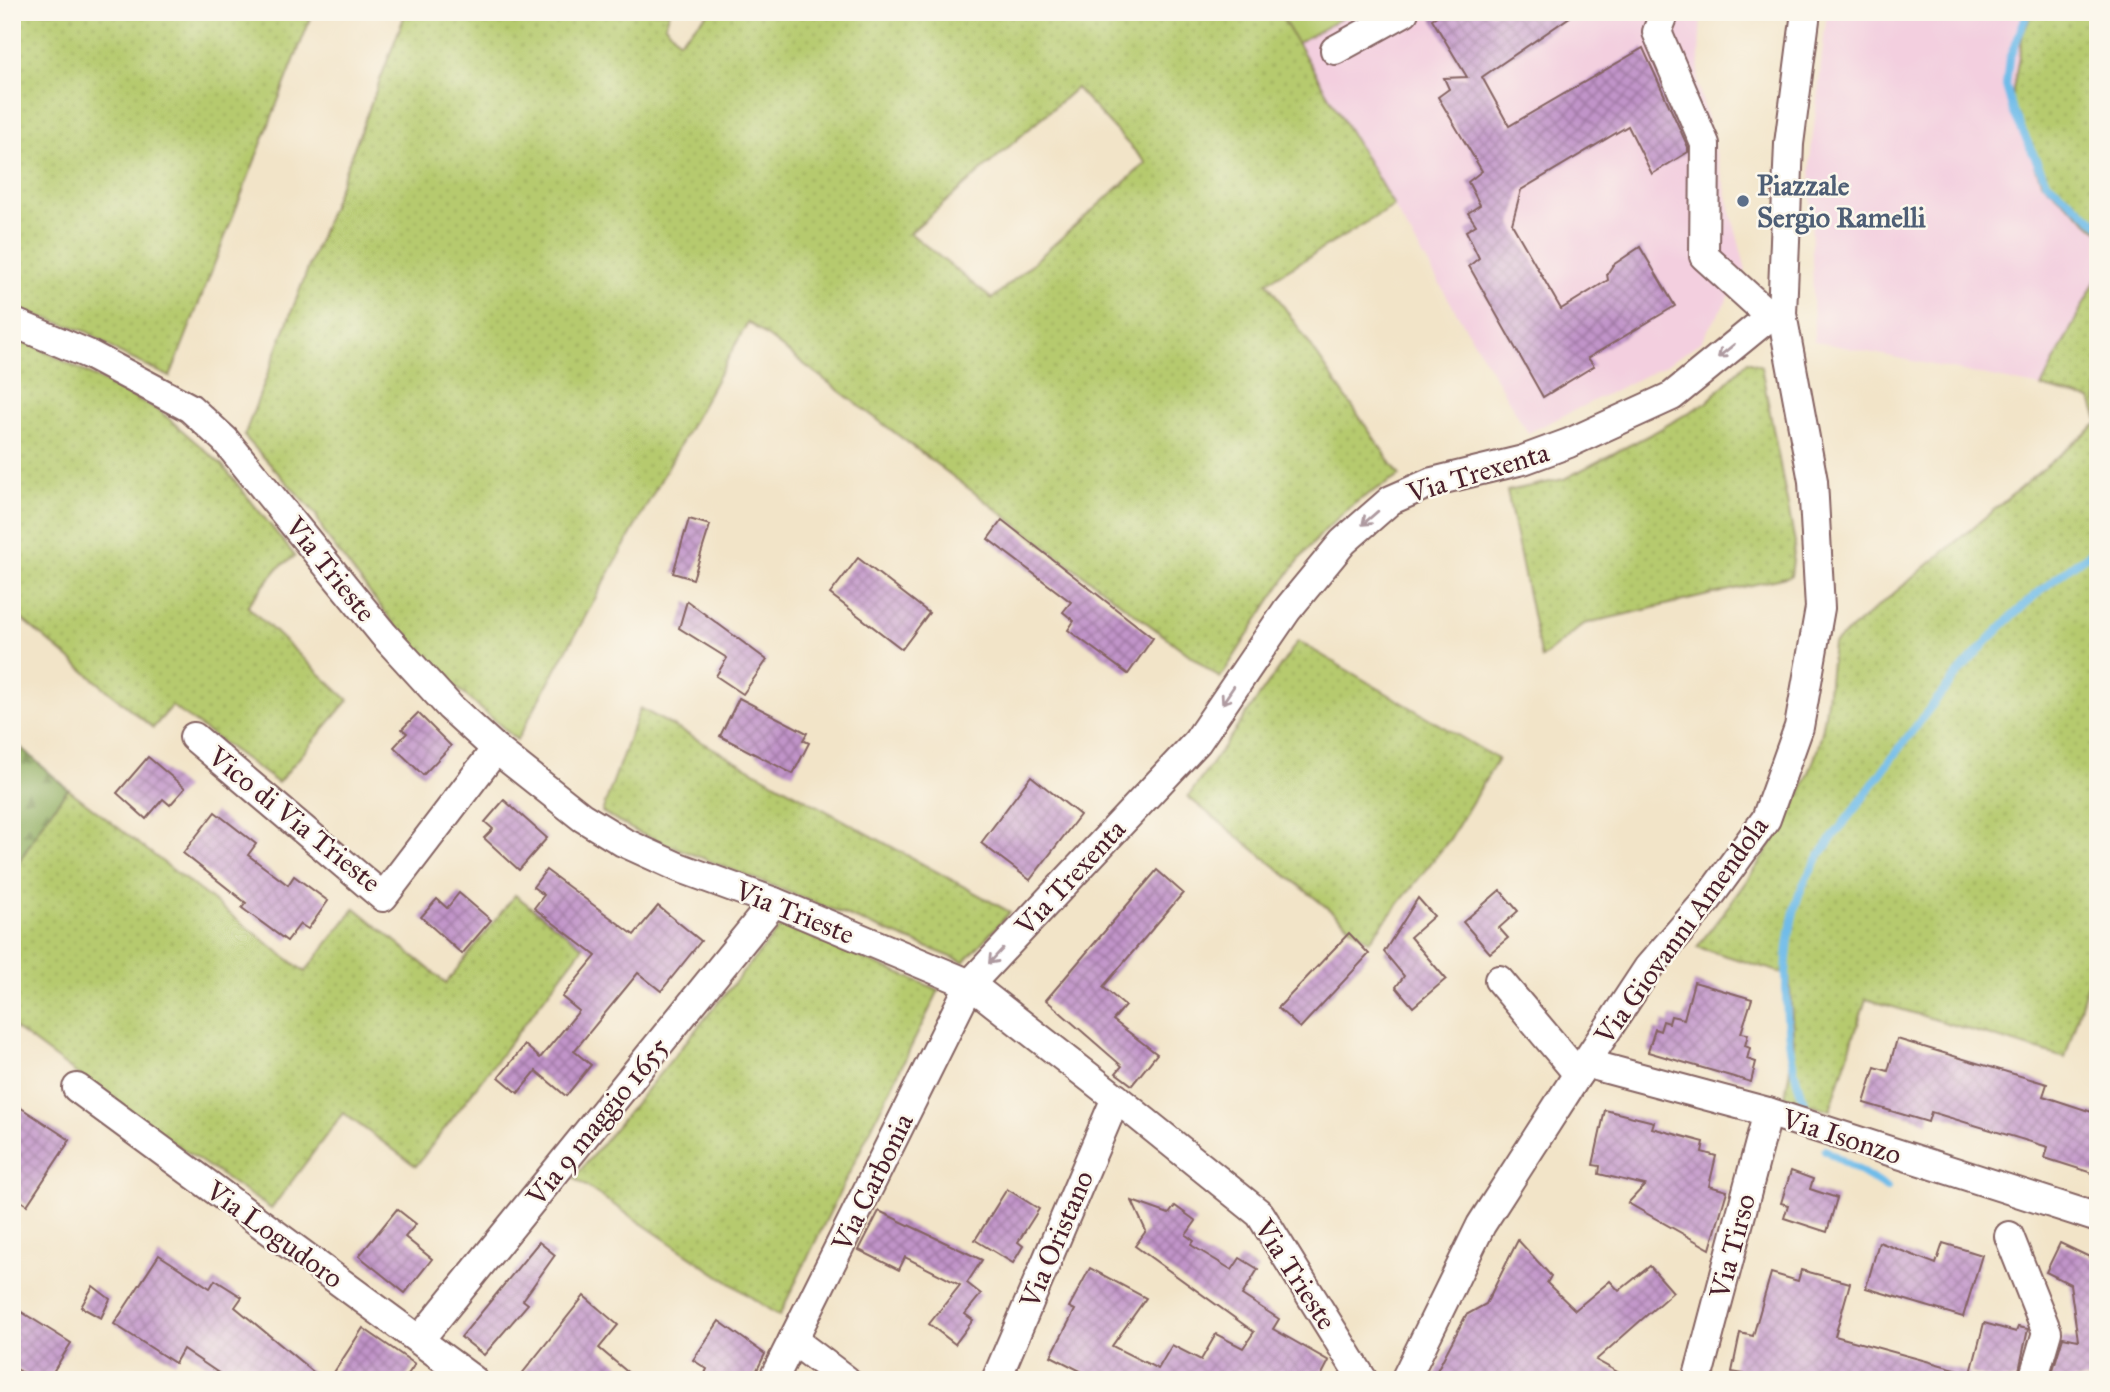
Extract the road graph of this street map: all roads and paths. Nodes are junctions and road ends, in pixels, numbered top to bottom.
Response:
1 (1404, 12) edge
2 (1665, 12) edge
3 (1806, 12) edge
4 (1335, 50) dead end
5 (1776, 315) junction
6 (12, 322) edge
7 (194, 737) dead end
8 (496, 749) junction
9 (774, 902) junction
10 (1499, 980) dead end
11 (970, 984) junction
12 (1581, 1069) junction
13 (76, 1088) dead end
14 (1116, 1098) junction
15 (1768, 1112) junction
16 (2098, 1218) edge
17 (2008, 1236) dead end
18 (420, 1339) junction
19 (793, 1340) junction
20 (1355, 1375) edge
21 (473, 1380) edge
22 (773, 1380) edge
23 (846, 1380) edge
24 (996, 1380) edge
25 (1405, 1380) edge
26 (1697, 1380) edge
27 (2033, 1380) edge

1 - 4 street
2 - 5 street
3 - 5 street
5 -> 11 street, Via Trexenta
5 - 12 street, Via Giovanni Amendola
6 - 8 street, Via Trieste
7 - 8 street, Vico di Via Trieste
8 - 9 street, Via Trieste
9 - 11 street, Via Trieste
9 - 18 street, Via 9 maggio 1655
10 - 12 street
11 - 14 street, Via Trieste
11 - 19 street, Via Carbonia
12 - 15 street, Via Isonzo
12 - 25 street, Via Giovanni Amendola
13 - 18 street, Via Logudoro
14 - 20 street, Via Trieste
14 - 24 street, Via Oristano
15 - 16 street, Via Isonzo
15 - 26 street, Via Tirso
17 - 27 street
18 - 21 street, Via Logudoro
19 - 22 street, Via Carbonia
19 - 23 street

